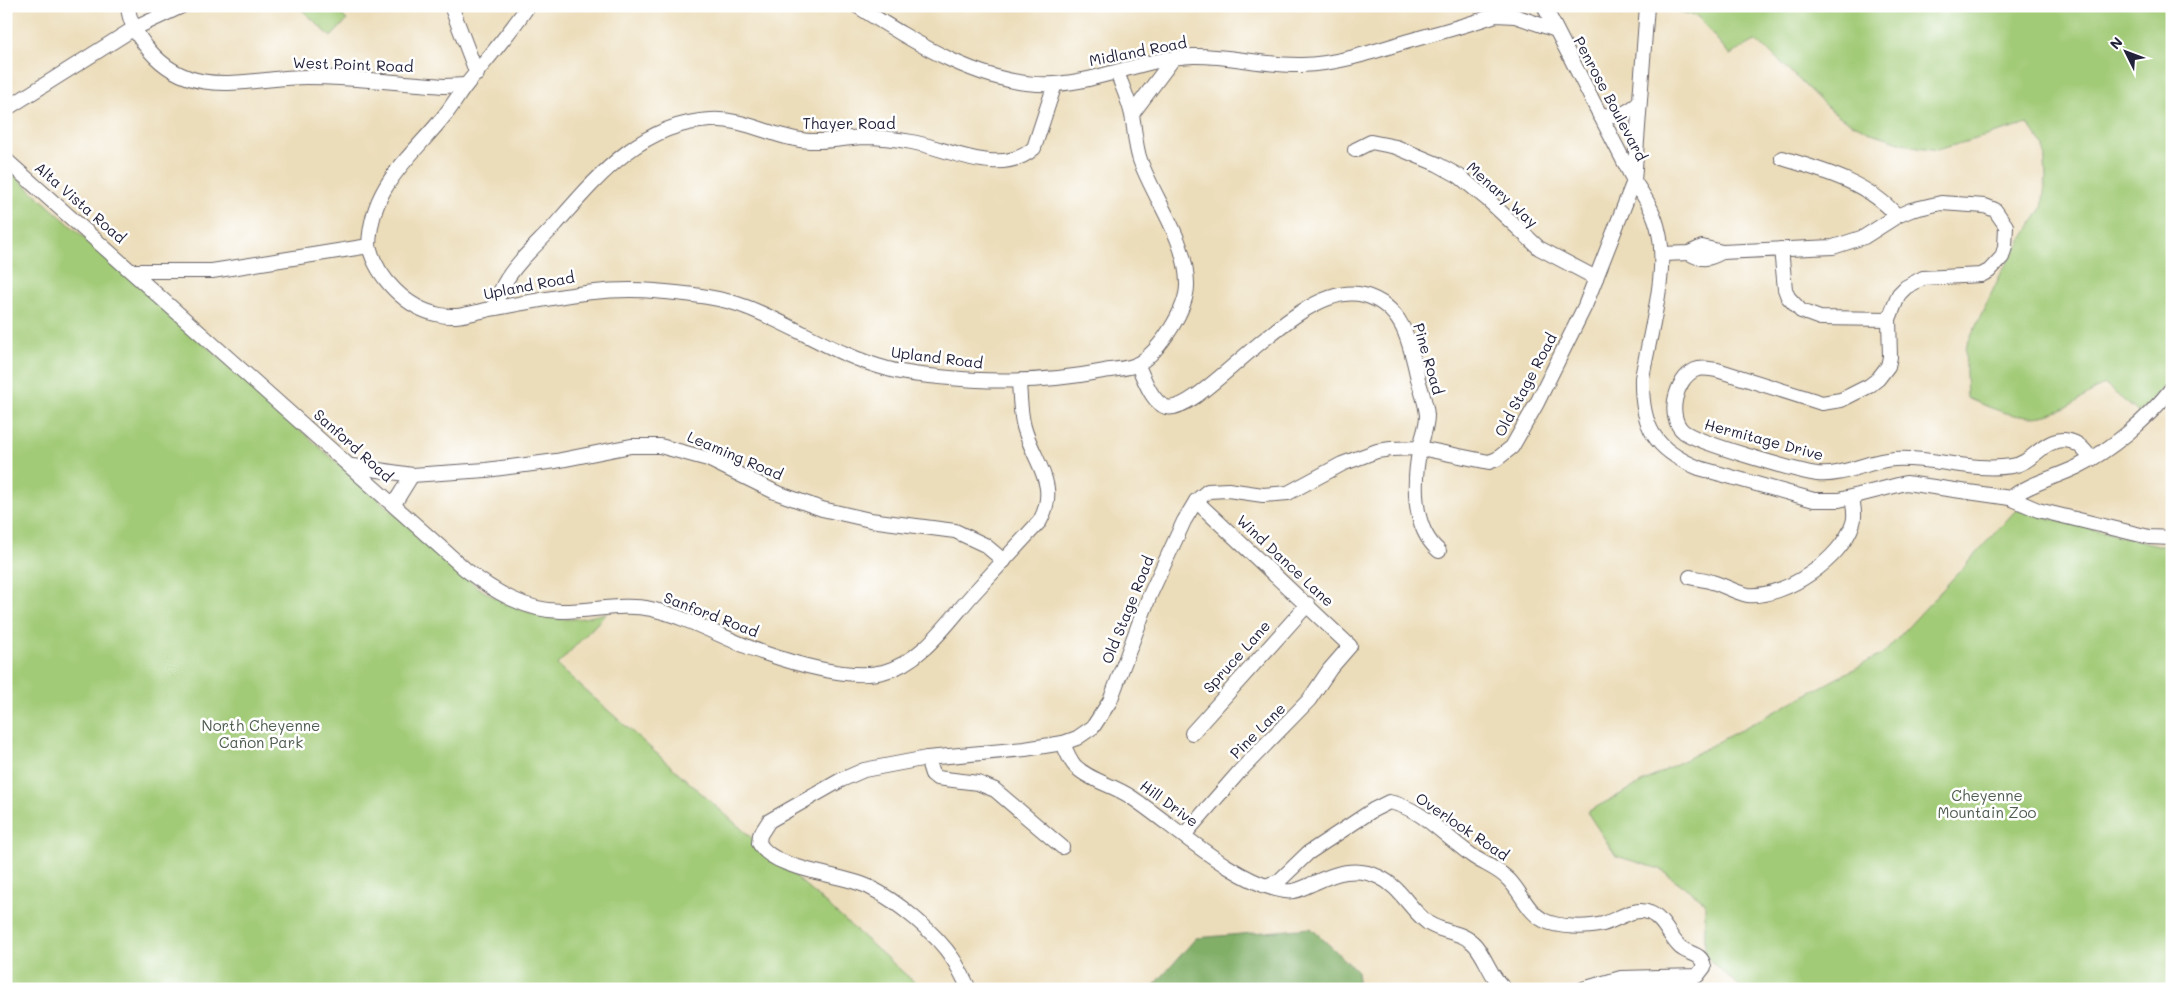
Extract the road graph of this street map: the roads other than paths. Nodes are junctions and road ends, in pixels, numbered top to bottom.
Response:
1 (128, 6) edge
2 (182, 6) edge
3 (451, 6) edge
4 (528, 6) edge
5 (857, 6) edge
6 (1544, 6) edge
7 (1647, 6) edge
8 (1500, 11) edge
9 (133, 29) junction
10 (1556, 30) junction
11 (1173, 59) junction
12 (1117, 72) junction
13 (477, 74) junction
14 (1055, 84) junction
15 (466, 85) junction
16 (1639, 103) junction
17 (6, 109) edge
18 (1132, 114) junction
19 (1599, 114) junction
20 (1355, 150) dead end
21 (1782, 158) dead end
22 (6, 160) edge
23 (1634, 180) junction
24 (1897, 216) junction
25 (370, 246) junction
26 (1781, 249) junction
27 (1662, 254) junction
28 (132, 270) junction
29 (1596, 278) junction
30 (493, 308) junction
31 (1889, 319) junction
32 (1137, 364) junction
33 (1019, 381) junction
34 (2172, 388) edge
35 (1420, 448) junction
36 (2091, 458) junction
37 (352, 466) junction
38 (412, 475) junction
39 (1852, 497) junction
40 (2010, 498) junction
41 (1196, 501) junction
42 (394, 504) junction
43 (2172, 538) edge
44 (1439, 551) dead end
45 (1004, 561) junction
46 (1690, 577) dead end
47 (1308, 604) junction
48 (1350, 646) joint
49 (1192, 732) dead end
50 (1063, 743) junction
51 (927, 758) junction
52 (1184, 835) junction
53 (1062, 847) dead end
54 (1265, 886) junction
55 (969, 989) edge
56 (1505, 989) edge
57 (1583, 989) edge

1 - 9 street, West Point Road
2 - 9 street
3 - 13 street
4 - 13 street, Upland Road
5 - 14 street, Midland Road
6 - 10 street, Penrose Boulevard
7 - 16 street, Old Stage Road
8 - 10 street, Midland Road
8 - 11 street, Midland Road
9 - 15 street, West Point Road
9 - 17 street
10 - 19 street, Penrose Boulevard
11 - 12 street, Midland Road
11 - 18 street
12 - 14 street, Midland Road
12 - 18 street
13 - 15 street, Upland Road
14 - 30 street, Thayer Road
15 - 25 street, Upland Road
16 - 19 street
16 - 23 street, Old Stage Road
18 - 32 street
19 - 23 street, Penrose Boulevard
20 - 29 street, Menary Way
21 - 24 street
22 - 28 street, Alta Vista Road
23 - 27 street, Penrose Boulevard
23 - 29 street, Old Stage Road
24 - 26 street
24 - 31 street
25 - 28 street
25 - 30 street, Upland Road
26 - 27 street
26 - 31 street
27 - 39 street, Penrose Boulevard
28 - 37 street, Sanford Road
29 - 35 street, Old Stage Road
30 - 33 street, Upland Road
31 - 36 street, Hermitage Drive
32 - 33 street, Upland Road
32 - 35 street, Pine Road
33 - 45 street, Sanford Road
34 - 36 street
35 - 41 street, Old Stage Road
35 - 44 street, Pine Road
36 - 40 street
37 - 38 street, Leaming Road
37 - 42 street, Sanford Road
38 - 42 street
38 - 45 street, Leaming Road
39 - 40 street, Penrose Boulevard
39 - 46 street
40 - 43 street, Penrose Boulevard
41 - 47 street, Wind Dance Lane
41 - 50 street, Old Stage Road
42 - 45 street, Sanford Road
47 - 48 street, Wind Dance Lane
47 - 49 street, Spruce Lane
48 - 52 street, Pine Lane
50 - 51 street, Old Stage Road
50 - 52 street, Hill Drive
51 - 53 street
51 - 55 street, Old Stage Road
52 - 54 street, Hill Drive
54 - 56 street, Hill Drive
54 - 57 street, Overlook Road

